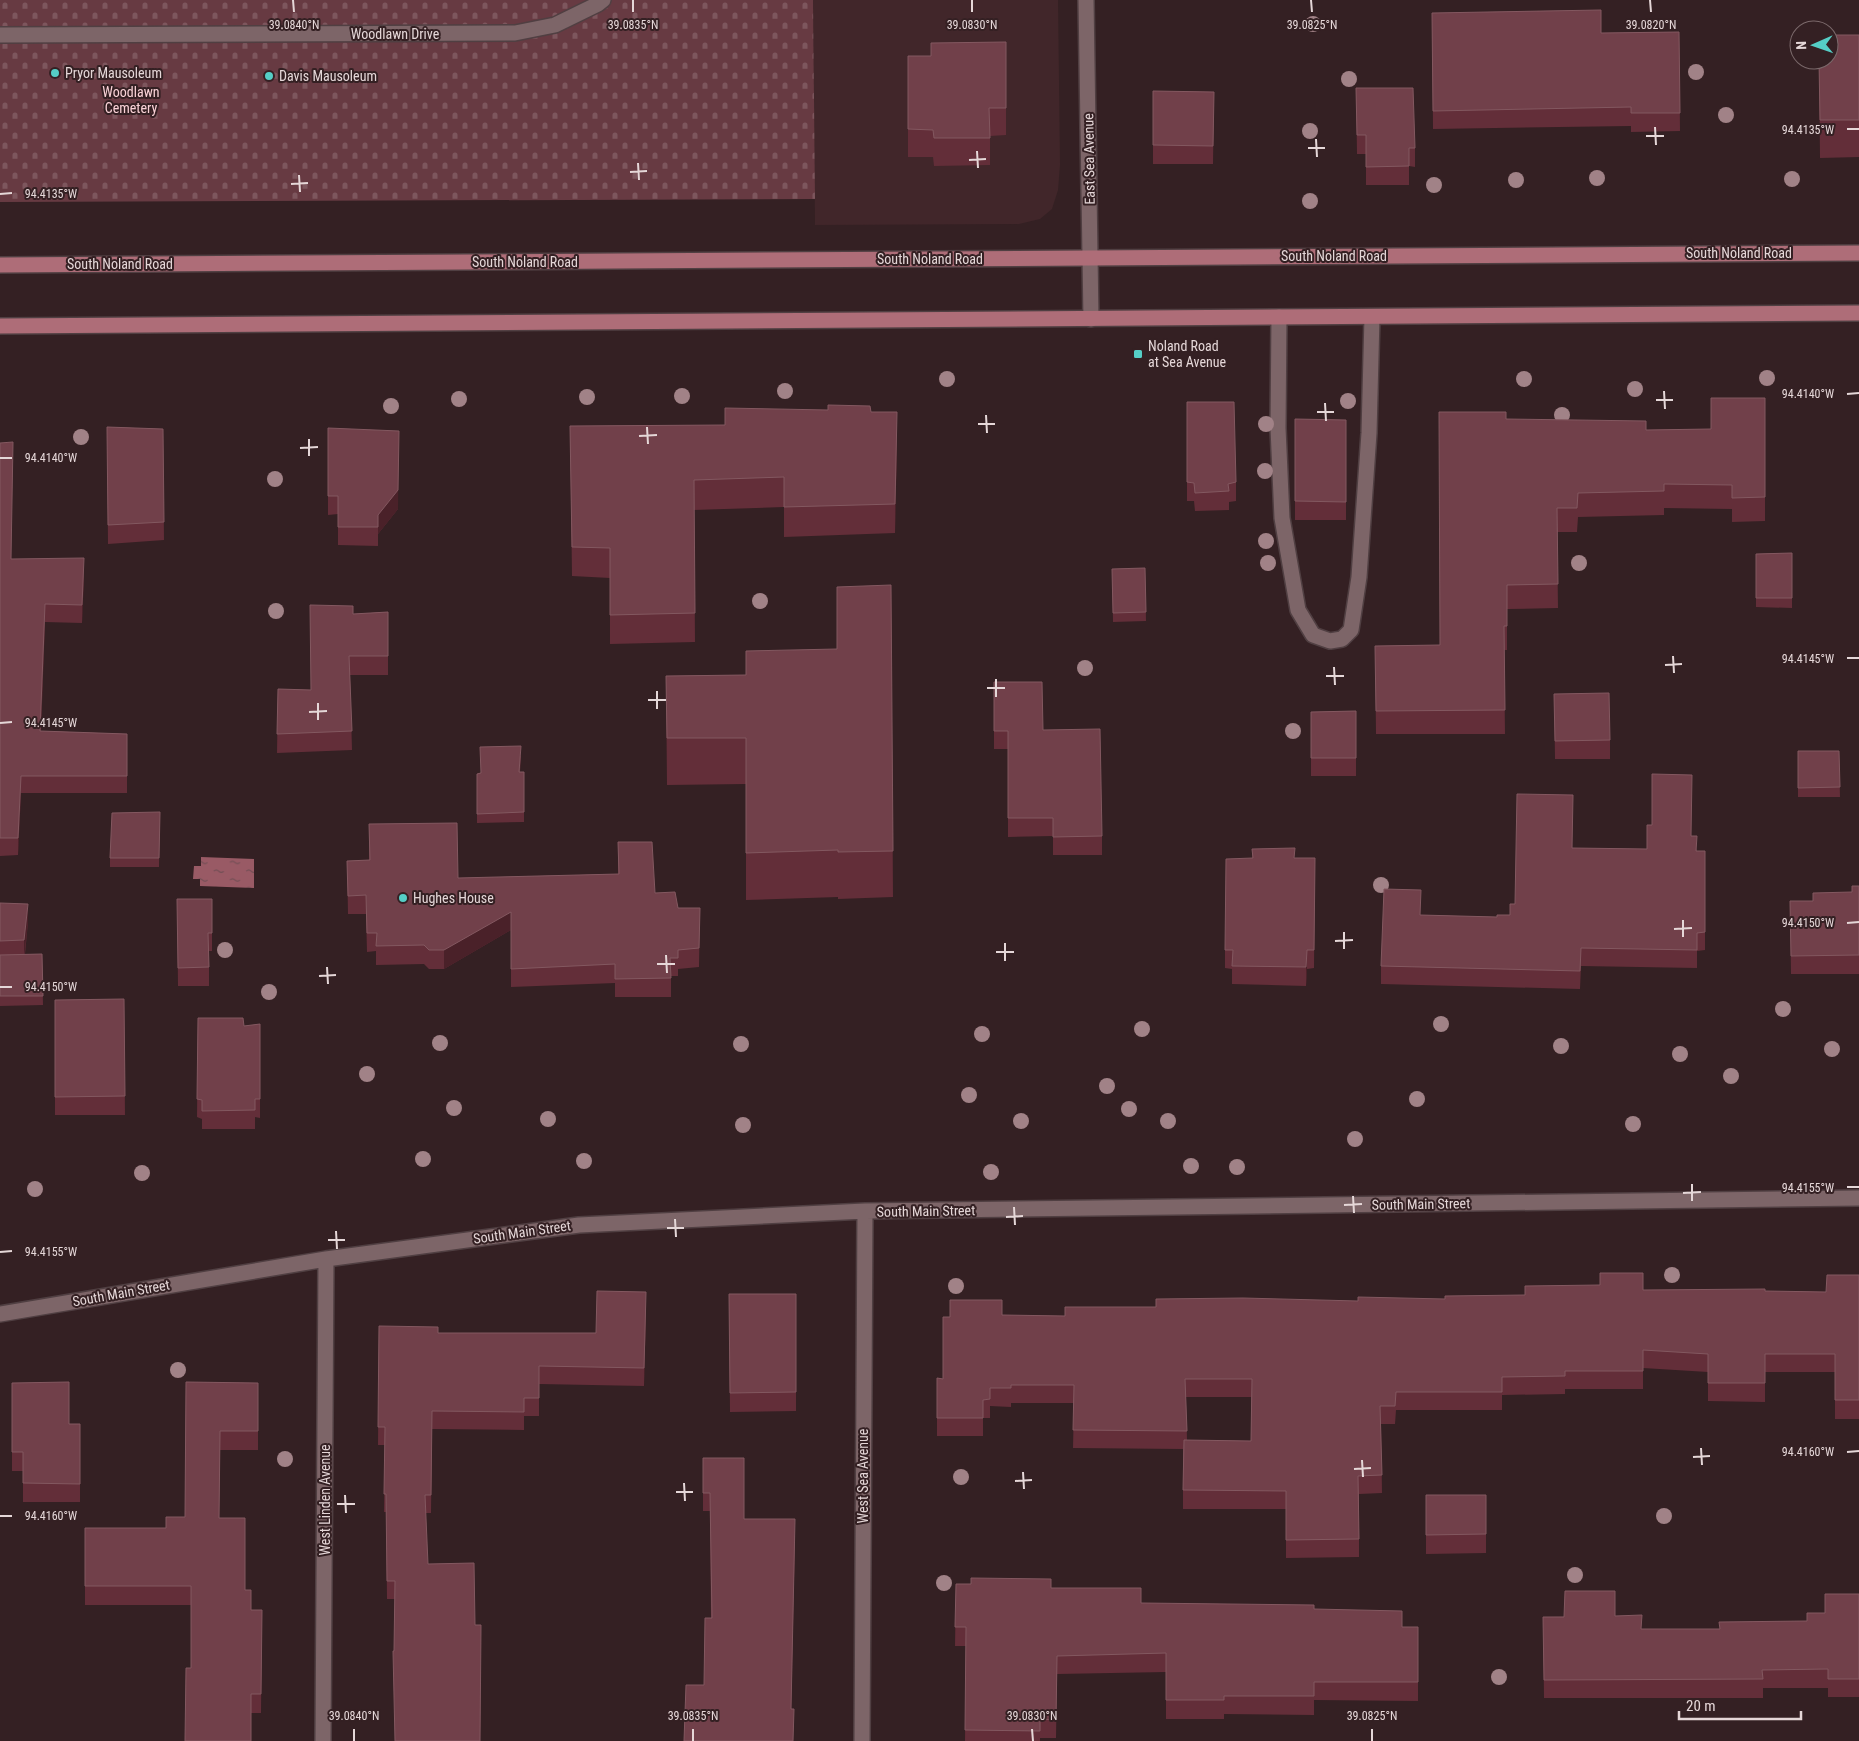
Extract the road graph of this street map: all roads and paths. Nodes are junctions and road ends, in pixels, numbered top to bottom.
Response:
1 (602, 0) edge
2 (1086, 0) edge
3 (0, 35) edge
4 (1859, 253) edge
5 (1091, 258) junction
6 (0, 265) edge
7 (1859, 313) edge
8 (1279, 317) junction
9 (1372, 317) junction
10 (1091, 319) junction
11 (0, 326) edge
12 (1859, 1198) edge
13 (865, 1211) junction
14 (326, 1259) junction
15 (0, 1314) edge
16 (323, 1741) edge
17 (862, 1741) edge

1 - 3 street, Woodlawn Drive
2 - 5 street, East Sea Avenue
4 - 5 main road, South Noland Road
5 - 6 main road, South Noland Road
5 - 10 street, East Sea Avenue
7 - 9 main road
8 - 9 main road
8 - 9 street
8 - 10 main road
10 - 11 main road
12 - 13 street, South Main Street
13 - 14 street, South Main Street
13 - 17 street, West Sea Avenue
14 - 15 street, South Main Street
14 - 16 street, West Linden Avenue

